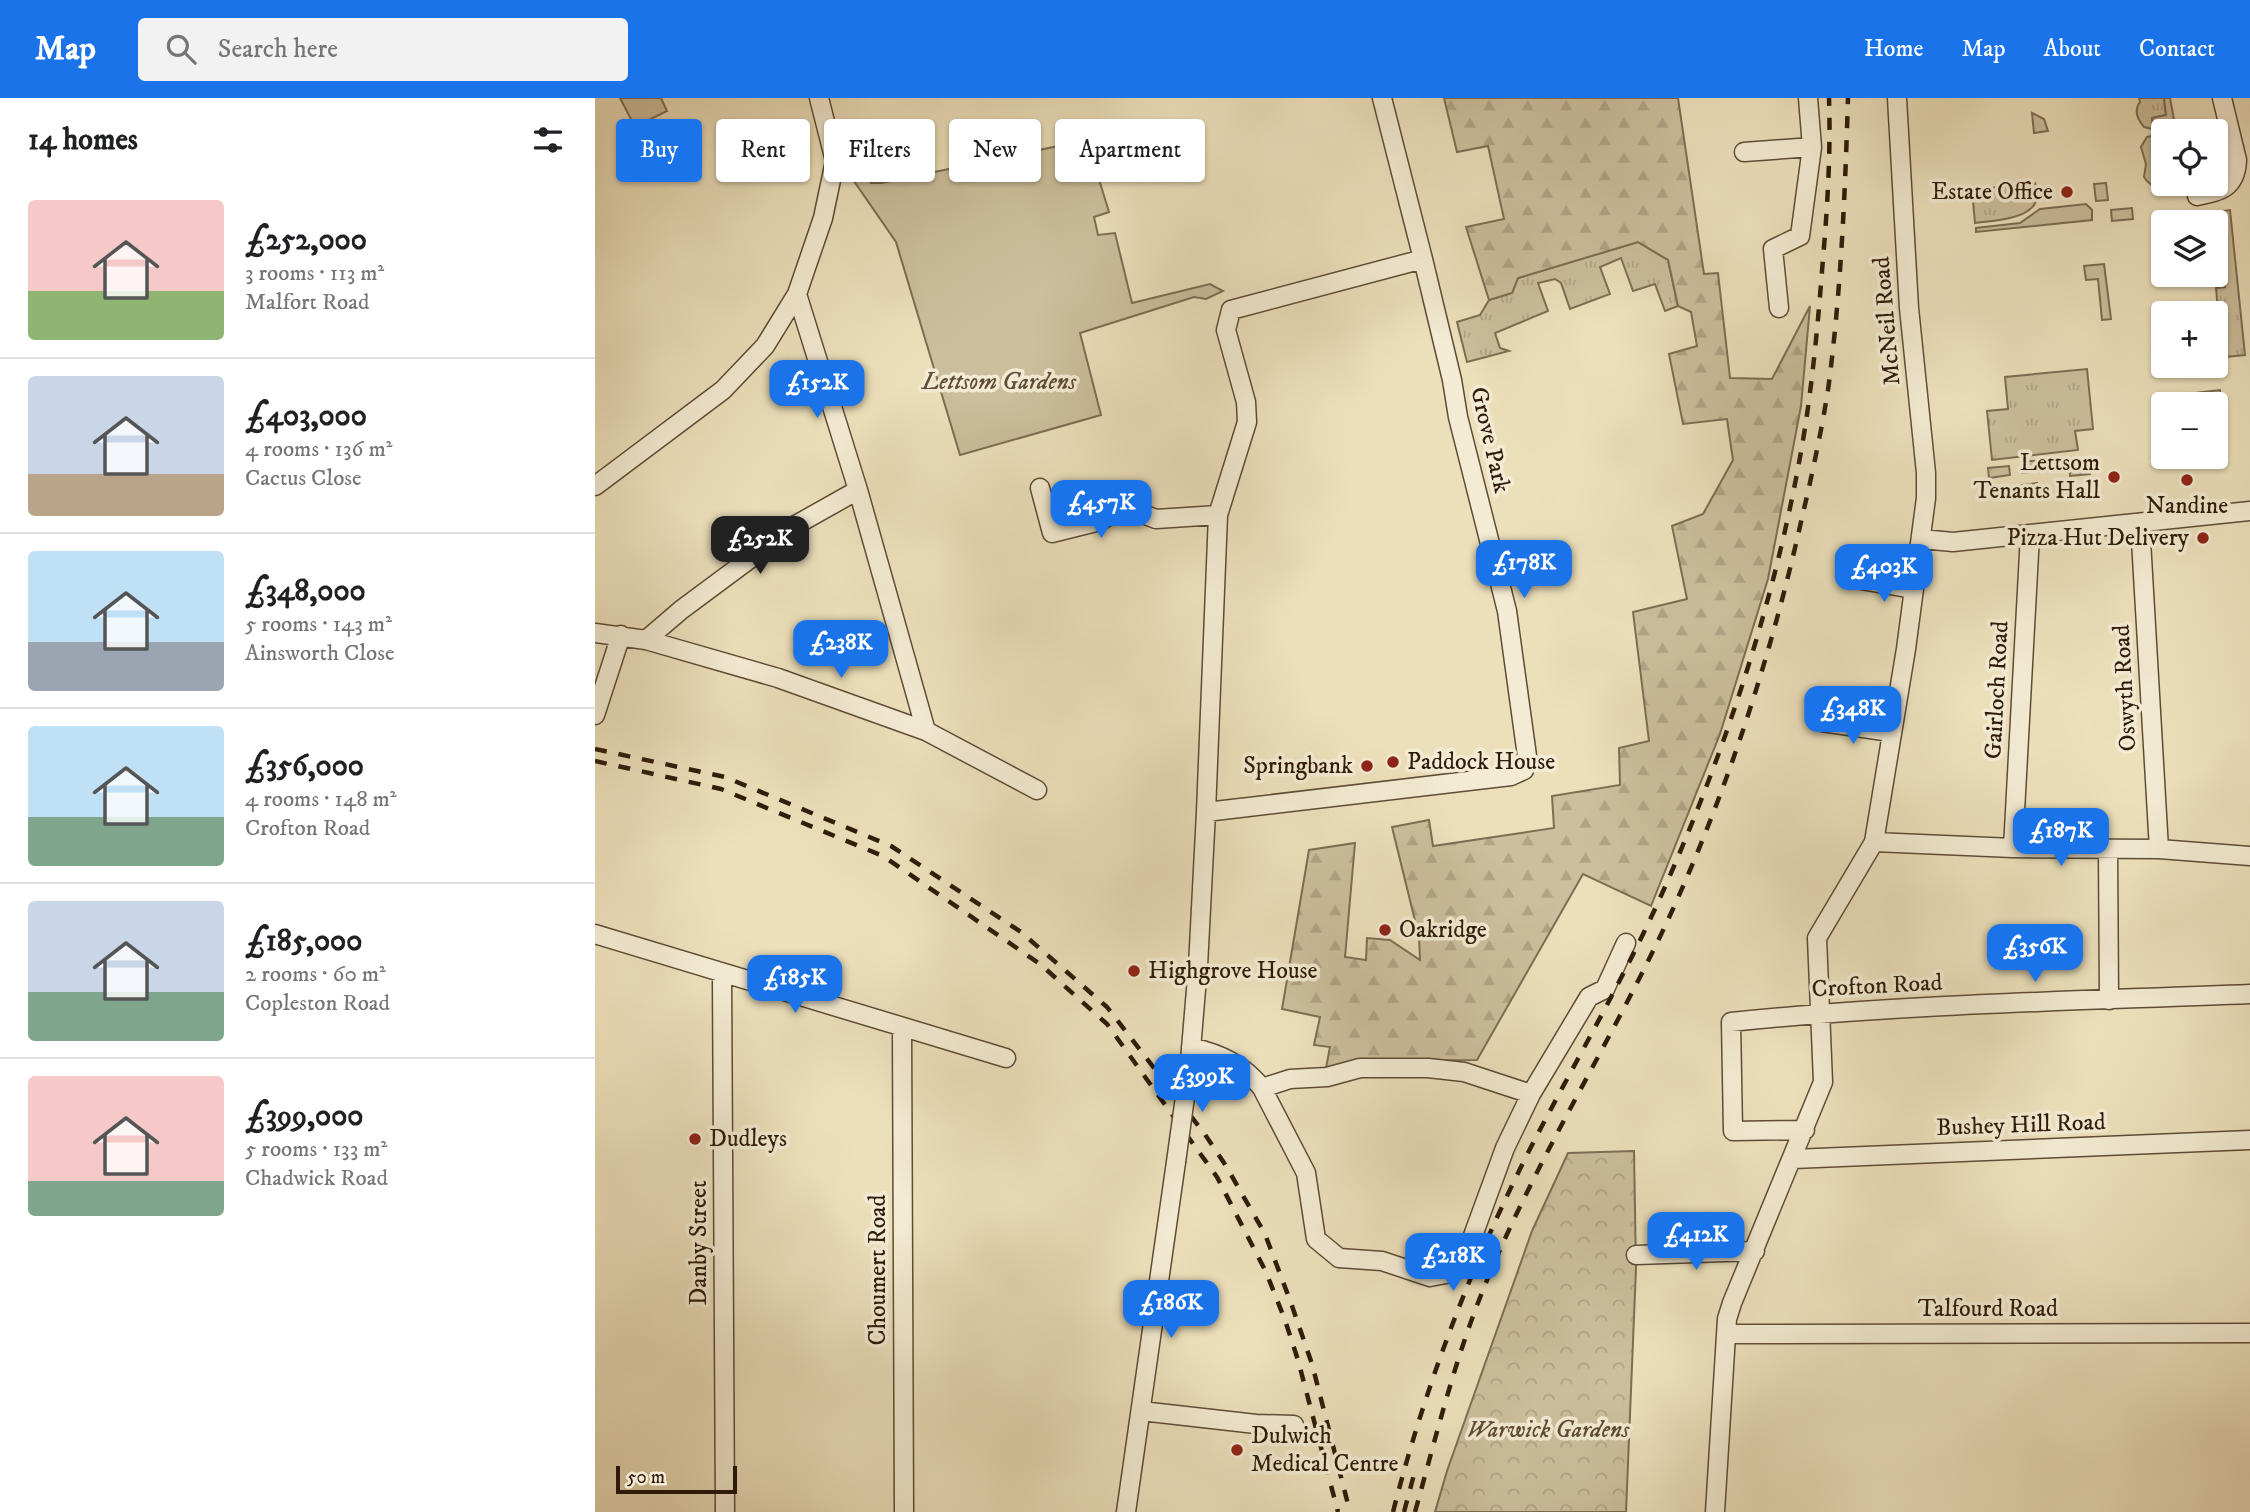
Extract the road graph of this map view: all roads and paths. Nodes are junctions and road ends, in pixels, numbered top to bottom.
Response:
1 (1382, 98) edge
2 (1808, 98) edge
3 (1897, 98) edge
4 (2222, 98) edge
5 (823, 99) edge
6 (2227, 119) edge
7 (2228, 123) edge
8 (1812, 147) junction
9 (1744, 152) dead end
10 (2228, 185) edge
11 (1423, 259) junction
12 (797, 294) junction
13 (1779, 308) dead end
14 (595, 485) edge
15 (1040, 488) dead end
16 (858, 490) junction
17 (2250, 512) edge
18 (1218, 515) junction
19 (2140, 523) junction
20 (2030, 535) junction
21 (1921, 539) junction
22 (1861, 580) dead end
23 (1913, 589) junction
24 (595, 633) edge
25 (621, 635) junction
26 (646, 640) junction
27 (595, 714) edge
28 (1822, 722) dead end
29 (926, 731) junction
30 (1891, 732) junction
31 (1037, 790) dead end
32 (1206, 812) junction
33 (1874, 842) junction
34 (2013, 848) junction
35 (2108, 849) junction
36 (2159, 849) junction
37 (2250, 856) edge
38 (595, 934) edge
39 (1626, 943) dead end
40 (722, 974) junction
41 (2250, 994) edge
42 (2109, 1000) junction
43 (1821, 1012) junction
44 (902, 1027) junction
45 (1190, 1054) junction
46 (1006, 1058) dead end
47 (1262, 1088) junction
48 (1531, 1094) junction
49 (1805, 1130) junction
50 (2250, 1140) edge
51 (1793, 1159) junction
52 (1755, 1251) junction
53 (1636, 1255) dead end
54 (2250, 1333) edge
55 (1726, 1334) junction
56 (1141, 1411) junction
57 (1294, 1425) dead end
58 (725, 1512) edge
59 (904, 1512) edge
60 (1126, 1512) edge
61 (1716, 1512) edge

1 - 11 street, Grove Park
2 - 8 street
3 - 21 street, McNeil Road
4 - 6 street
5 - 12 street
7 - 10 street
8 - 9 street
8 - 13 street
11 - 18 street
11 - 32 street, Grove Park
12 - 14 street
12 - 16 street
15 - 18 street
16 - 26 street
16 - 29 street
17 - 19 street
18 - 32 street
19 - 20 street
19 - 36 street, Oswyth Road
20 - 21 street
20 - 34 street, Gairloch Road
21 - 23 street, McNeil Road
22 - 23 street
23 - 30 street, McNeil Road
24 - 25 street
25 - 26 street
25 - 27 street
26 - 29 street
28 - 30 street
29 - 31 street
30 - 33 street, McNeil Road
32 - 45 street
33 - 34 street
33 - 43 street
34 - 35 street
35 - 36 street
35 - 42 street
36 - 37 street
38 - 40 street
39 - 48 street
40 - 44 street
40 - 58 street, Danby Street
41 - 42 street, Crofton Road
42 - 43 street, Crofton Road
43 - 49 street
43 - 49 street, Crofton Road
44 - 46 street
44 - 59 street, Choumert Road
45 - 47 street
45 - 56 street, bridge
47 - 48 street
47 - 48 street
49 - 51 street
50 - 51 street, Bushey Hill Road
51 - 52 street
52 - 53 street
52 - 55 street
54 - 55 street, Talfourd Road
55 - 61 street
56 - 57 street
56 - 60 street

